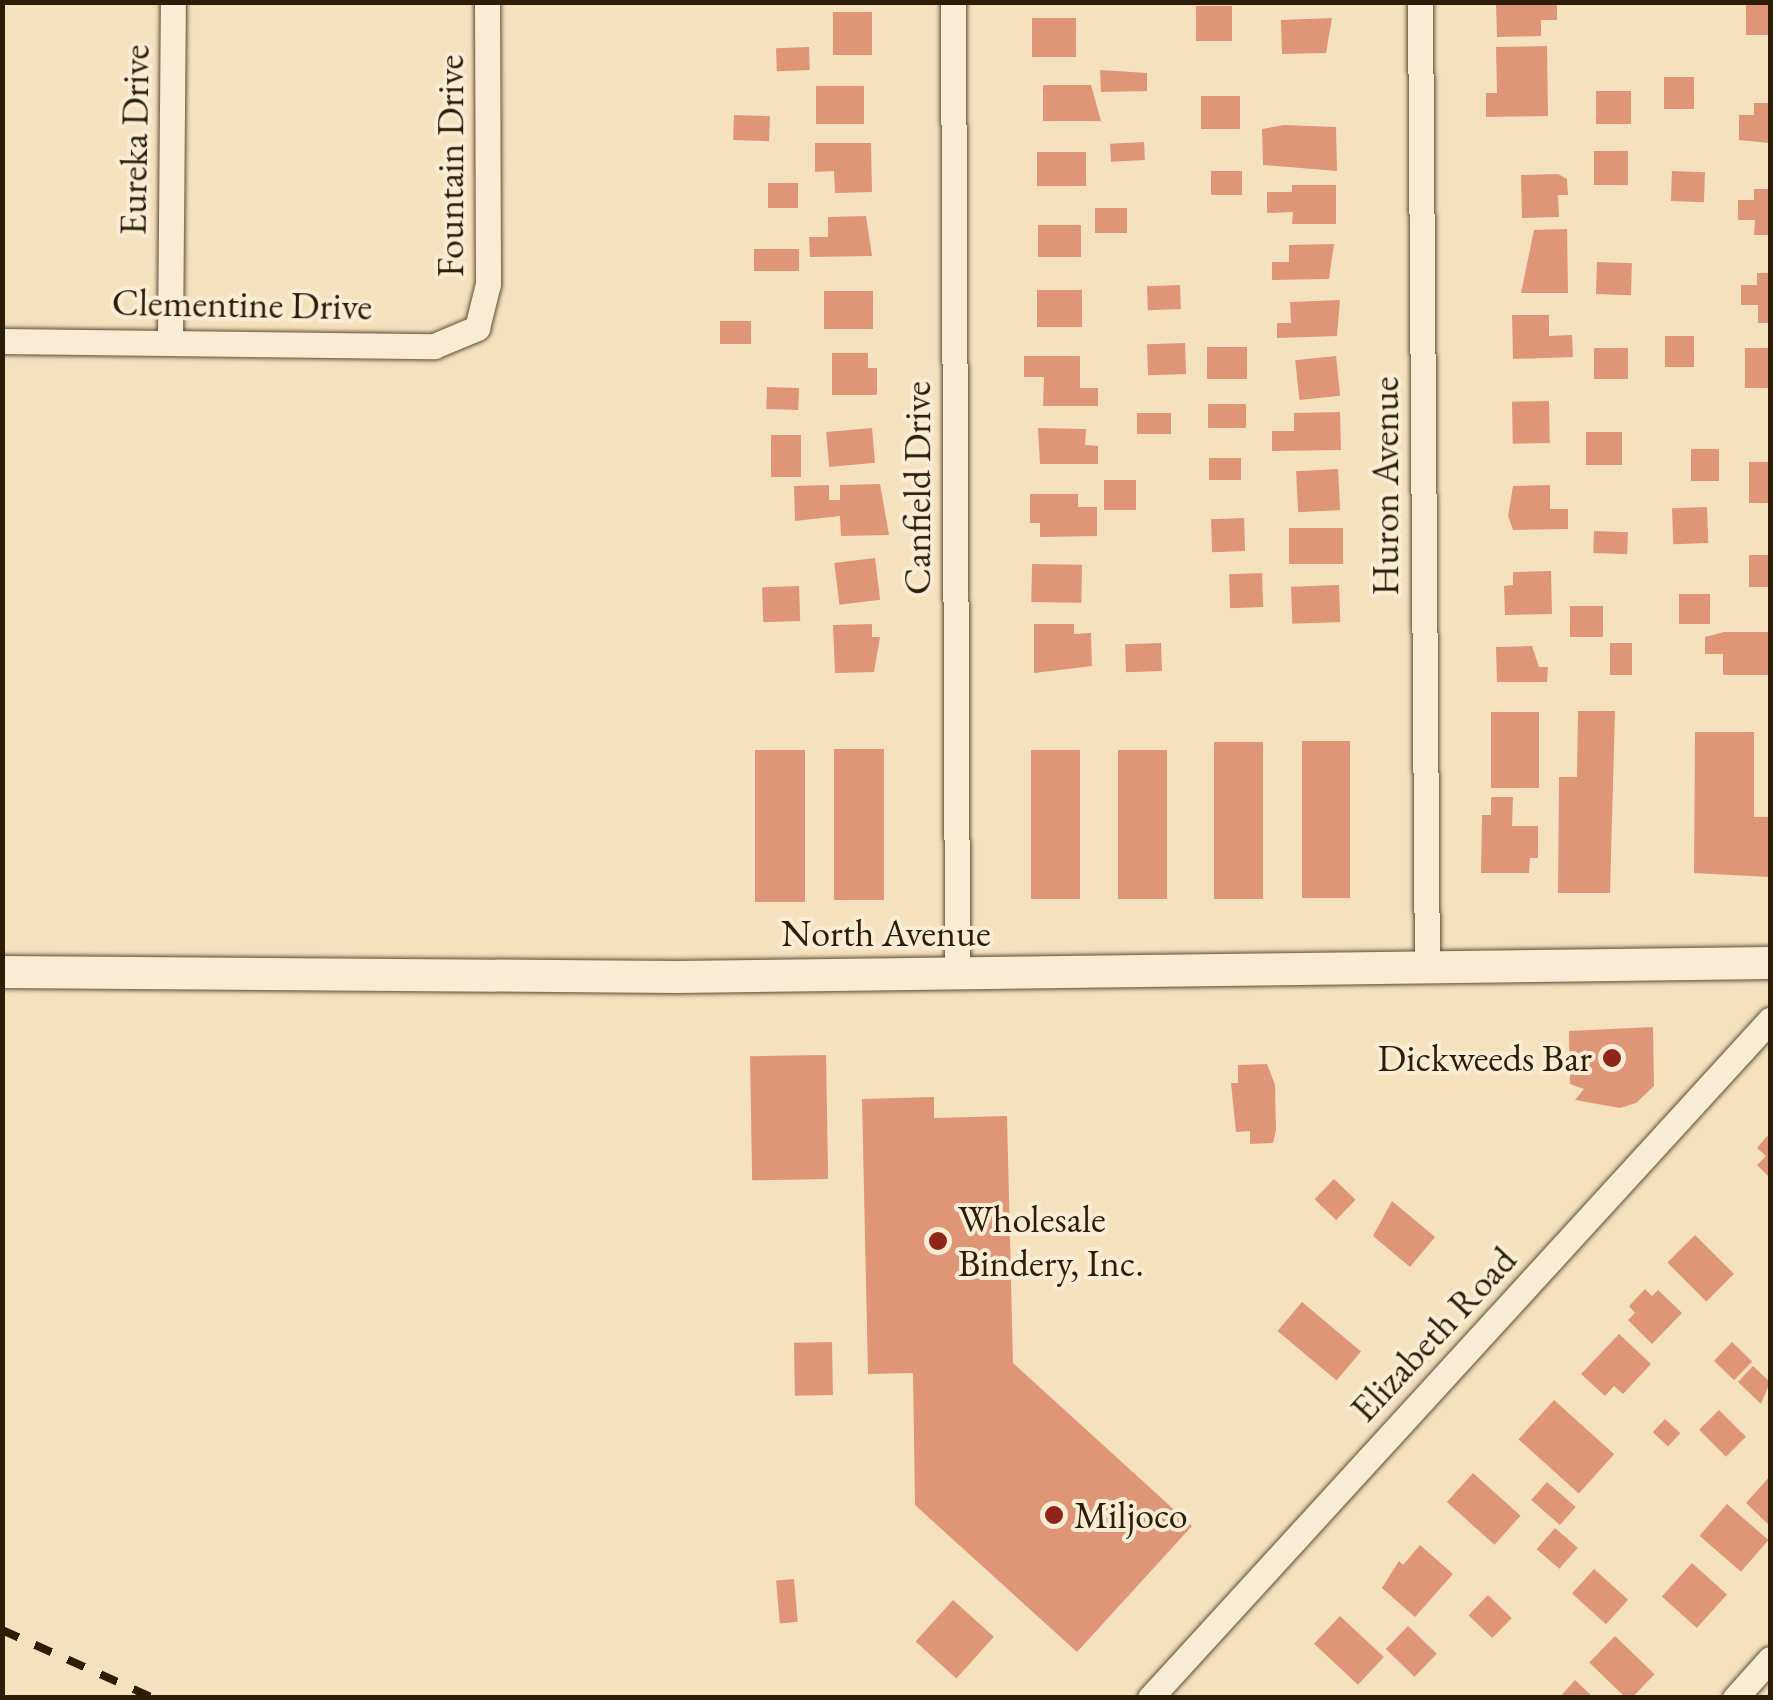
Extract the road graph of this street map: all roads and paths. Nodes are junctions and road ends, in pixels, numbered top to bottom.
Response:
1 (173, 2) edge
2 (487, 2) edge
3 (954, 2) edge
4 (1420, 2) edge
5 (476, 328) joint
6 (170, 338) junction
7 (2, 341) edge
8 (1770, 964) edge
9 (1426, 969) junction
10 (2, 972) edge
11 (958, 972) junction
12 (1770, 1020) edge
13 (1770, 1658) edge
14 (1150, 1698) edge
15 (1735, 1698) edge

1 - 6 street, Eureka Drive
2 - 5 street, Fountain Drive
3 - 11 street, Canfield Drive
4 - 9 street, Huron Avenue
5 - 6 street, Clementine Drive
6 - 7 street, Clementine Drive
8 - 9 main road, North Avenue
9 - 11 main road, North Avenue
10 - 11 main road, North Avenue
12 - 14 street, Elizabeth Road
13 - 15 street

